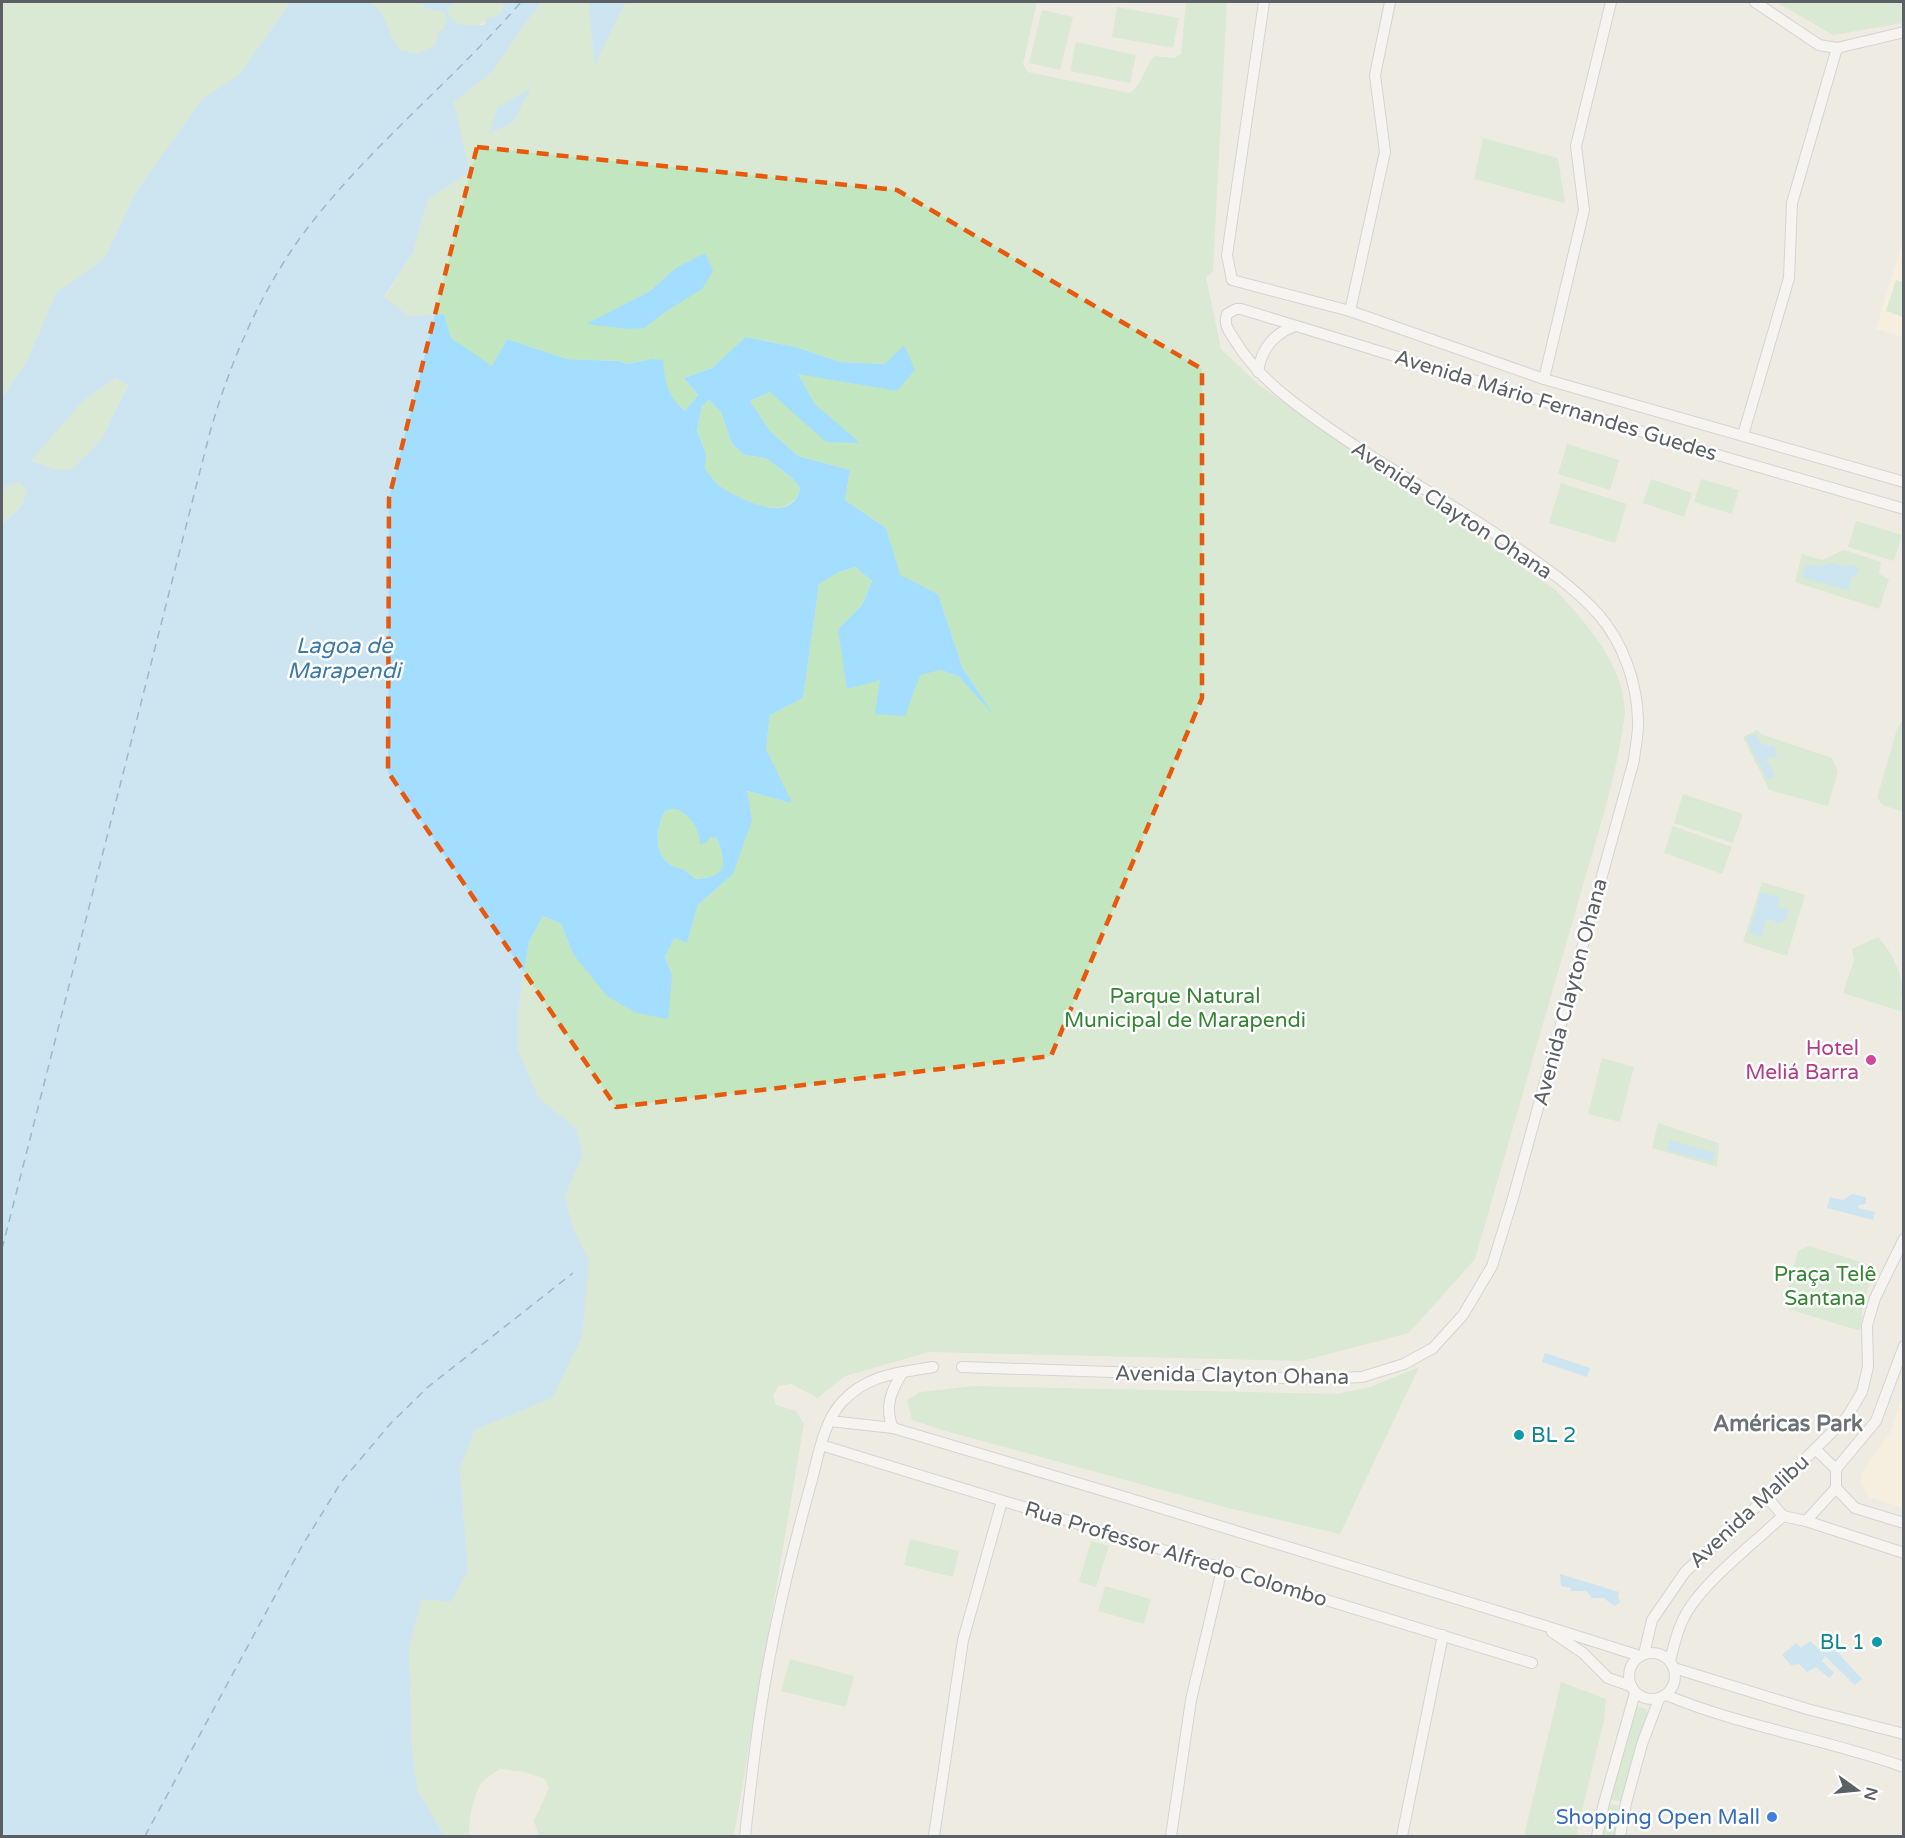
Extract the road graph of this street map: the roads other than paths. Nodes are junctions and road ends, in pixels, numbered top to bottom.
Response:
1 (1264, 2) edge
2 (1390, 2) edge
3 (1611, 2) edge
4 (1755, 2) edge
5 (1904, 32) edge
6 (1837, 48) junction
7 (1350, 311) junction
8 (1295, 326) junction
9 (1229, 331) joint
10 (1258, 372) junction
11 (1544, 380) junction
12 (1743, 435) junction
13 (1904, 482) edge
14 (1904, 509) edge
15 (1904, 1239) edge
16 (1904, 1346) edge
17 (933, 1367) dead end
18 (962, 1367) dead end
19 (903, 1372) junction
20 (830, 1421) junction
21 (893, 1428) junction
22 (821, 1445) junction
23 (1815, 1449) junction
24 (1836, 1469) junction
25 (1836, 1488) junction
26 (1767, 1497) junction
27 (1002, 1501) junction
28 (1784, 1516) junction
29 (1806, 1521) junction
30 (1904, 1523) edge
31 (1904, 1553) edge
32 (1222, 1569) junction
33 (1539, 1623) junction
34 (1443, 1635) junction
35 (1642, 1655) junction
36 (1532, 1663) dead end
37 (1672, 1665) junction
38 (1633, 1690) junction
39 (1662, 1697) junction
40 (1904, 1734) edge
41 (1904, 1767) edge
42 (745, 1836) edge
43 (934, 1836) edge
44 (1171, 1836) edge
45 (1402, 1836) edge
46 (1597, 1836) edge
47 (1620, 1836) edge

1 - 7 street, Avenida Mário Fernandes Guedes
2 - 7 street
3 - 11 street
4 - 6 street
5 - 6 street
6 - 12 street
7 - 11 street, Avenida Mário Fernandes Guedes
8 - 9 street, Avenida Mário Fernandes Guedes
8 - 10 street
8 - 14 street, Avenida Mário Fernandes Guedes
9 - 10 street, Avenida Clayton Ohana
10 - 18 street, Avenida Clayton Ohana
11 - 12 street, Avenida Mário Fernandes Guedes
12 - 13 street, Avenida Mário Fernandes Guedes
15 - 23 street, Avenida Malibu
16 - 24 street, Avenida Malibu
17 - 19 street
19 - 20 street
19 - 21 street
20 - 21 street, Rua Professor Alfredo Colombo
20 - 22 street
21 - 33 street, Rua Professor Alfredo Colombo
22 - 27 street, Rua Professor Alfredo Colombo
22 - 42 street
23 - 24 street
23 - 26 street, Avenida Malibu
24 - 25 street, Avenida Malibu
25 - 29 street, Avenida Malibu
25 - 30 street
26 - 28 street
26 - 35 street, Avenida Malibu
27 - 32 street, Rua Professor Alfredo Colombo
27 - 43 street
28 - 29 street, Avenida Malibu
28 - 37 street, Avenida Malibu
29 - 31 street
32 - 34 street, Rua Professor Alfredo Colombo
32 - 44 street
33 - 35 street, Rua Professor Alfredo Colombo
33 - 38 street, Rua Professor Alfredo Colombo
34 - 36 street, Rua Professor Alfredo Colombo
34 - 45 street
35 - 37 street
35 - 38 street
37 - 39 street
37 - 40 street
38 - 39 street
38 - 46 street
39 - 41 street
39 - 47 street

